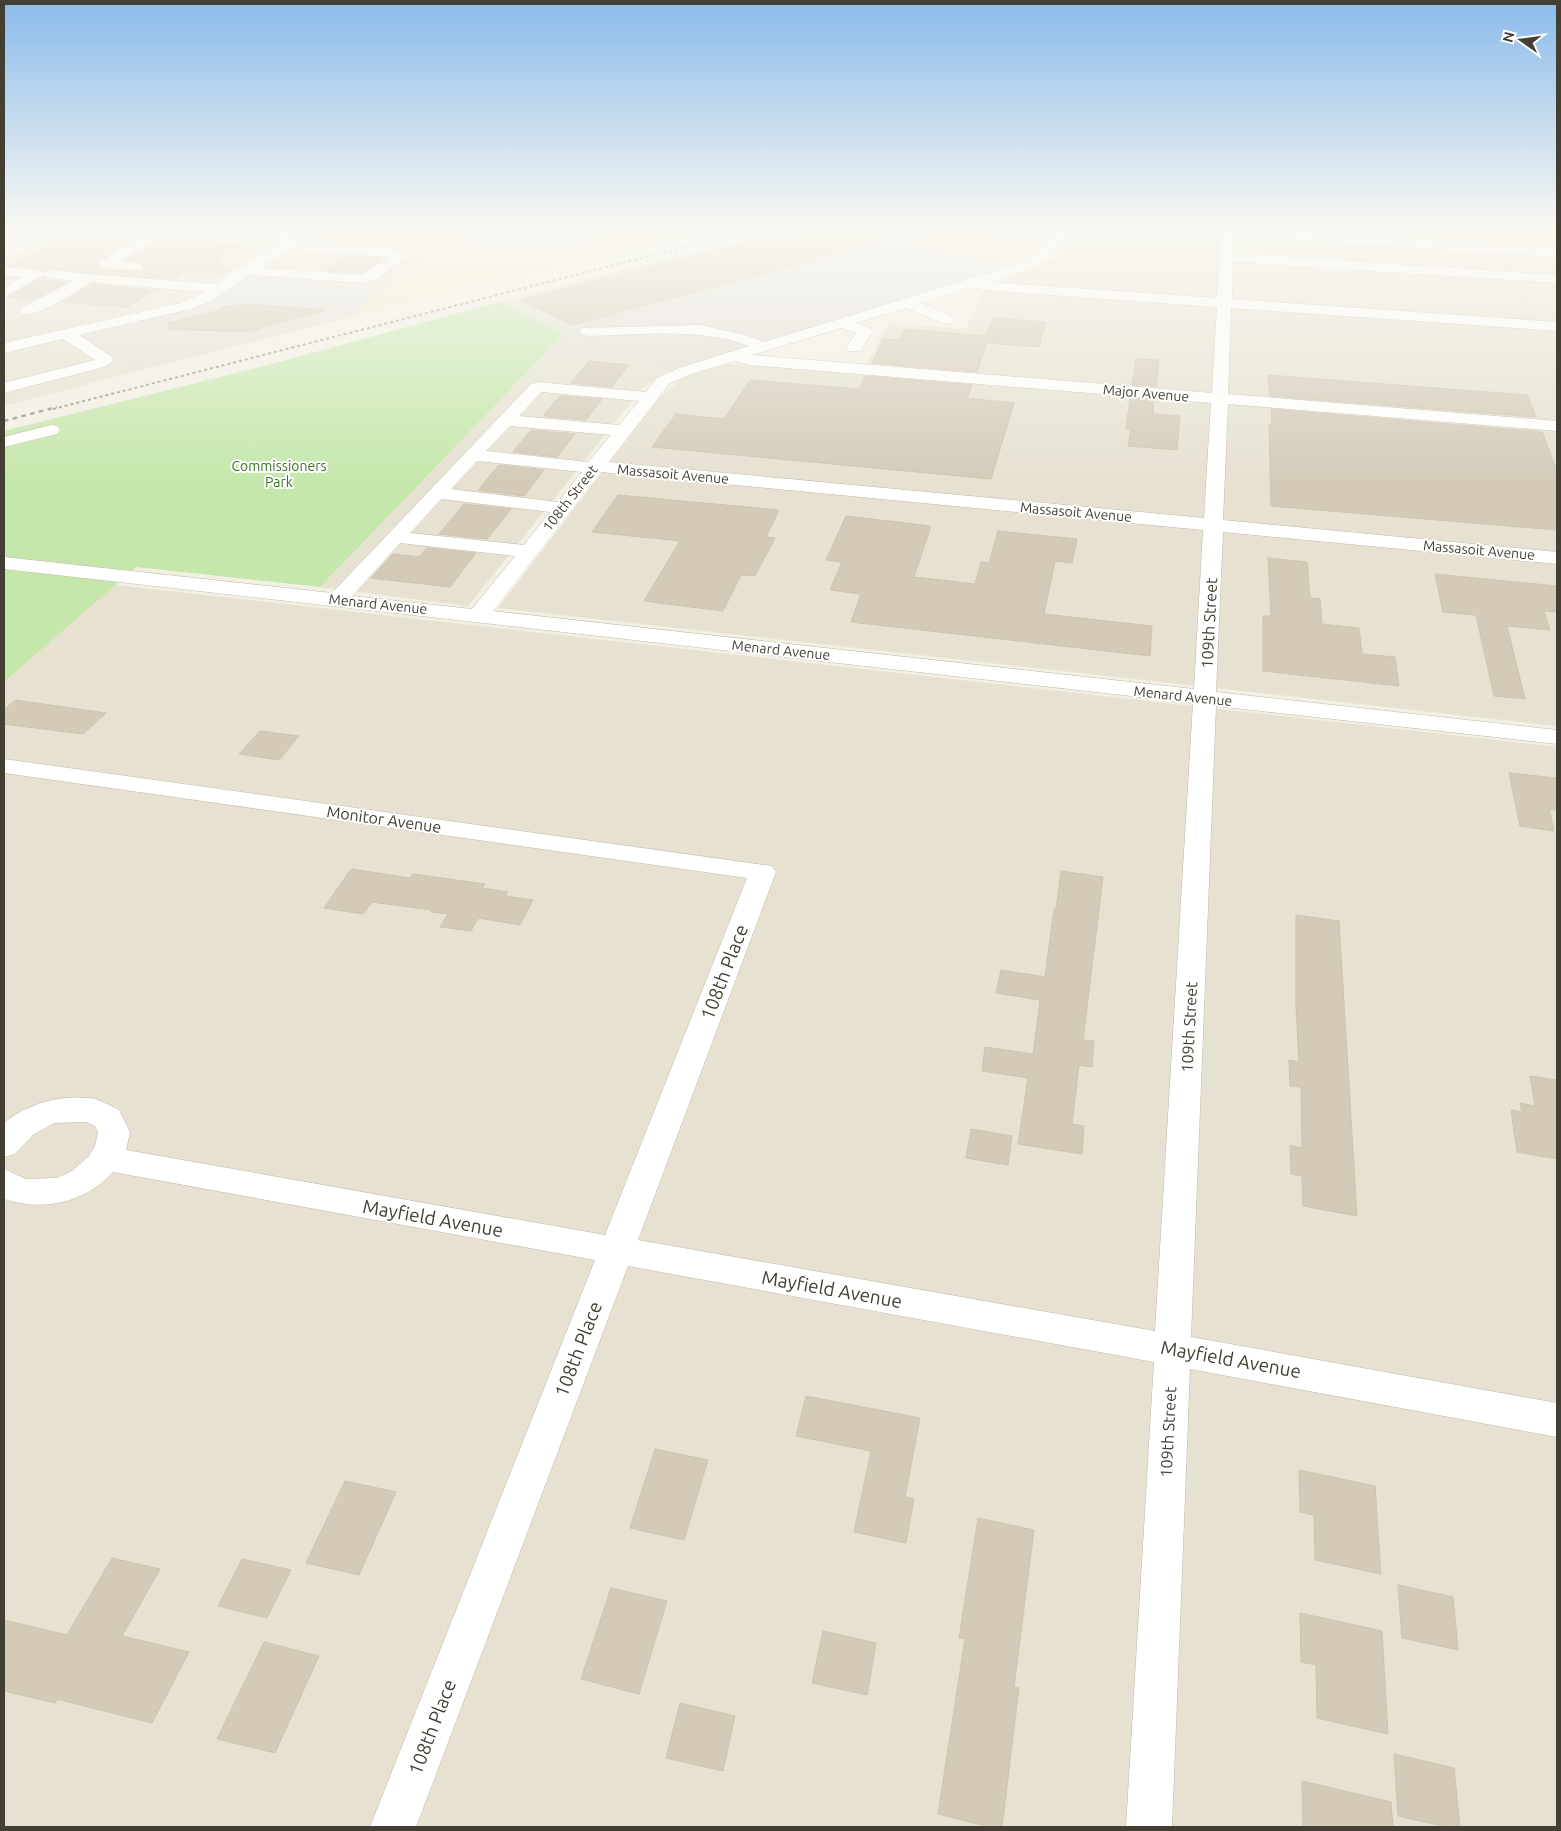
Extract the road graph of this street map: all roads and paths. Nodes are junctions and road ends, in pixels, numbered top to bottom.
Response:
1 (29, 312) edge
2 (158, 312) edge
3 (877, 312) edge
4 (930, 312) edge
5 (1225, 312) edge
6 (1356, 312) edge
7 (947, 320) dead end
8 (842, 323) junction
9 (1557, 327) edge
10 (587, 331) dead end
11 (64, 334) junction
12 (764, 347) junction
13 (4, 348) edge
14 (854, 348) dead end
15 (736, 356) junction
16 (4, 388) edge
17 (650, 397) junction
18 (1220, 399) junction
19 (506, 420) junction
20 (1557, 426) edge
21 (52, 430) dead end
22 (623, 431) junction
23 (4, 442) edge
24 (472, 455) junction
25 (594, 467) junction
26 (436, 493) junction
27 (562, 508) junction
28 (1214, 525) junction
29 (395, 536) junction
30 (528, 551) junction
31 (1557, 558) edge
32 (4, 563) edge
33 (337, 600) junction
34 (478, 616) junction
35 (1205, 698) junction
36 (1557, 738) edge
37 (4, 766) edge
38 (764, 872) joint
39 (4, 1144) edge
40 (107, 1159) junction
41 (4, 1182) edge
42 (615, 1252) junction
43 (1172, 1348) junction
44 (1557, 1420) edge
45 (393, 1827) edge
46 (1149, 1827) edge

1 - 11 street
2 - 11 street
3 - 8 street
4 - 7 street
5 - 18 street, 109th Street
6 - 9 street
8 - 12 street
8 - 14 street
10 - 12 street
11 - 13 street
11 - 16 street
12 - 15 street
15 - 17 street, 108th Street
15 - 18 street, Major Avenue
17 - 19 street
17 - 22 street, 108th Street
18 - 20 street, Major Avenue
18 - 28 street, 109th Street
19 - 22 street
19 - 24 street
21 - 23 street
22 - 25 street, 108th Street
24 - 25 street, Massasoit Avenue
24 - 26 street
25 - 27 street, 108th Street
25 - 28 street, Massasoit Avenue
26 - 27 street
26 - 29 street
27 - 30 street, 108th Street
28 - 31 street, Massasoit Avenue
28 - 35 street, 109th Street
29 - 30 street
29 - 33 street
30 - 34 street, 108th Street
32 - 33 street, Menard Avenue
33 - 34 street, Menard Avenue
34 - 35 street, Menard Avenue
35 - 36 street, Menard Avenue
35 - 43 street, 109th Street
37 - 38 street, Monitor Avenue
38 - 42 street, 108th Place
39 - 40 street
40 - 41 street
40 - 42 street, Mayfield Avenue
42 - 43 street, Mayfield Avenue
42 - 45 street, 108th Place
43 - 44 street, Mayfield Avenue
43 - 46 street, 109th Street

